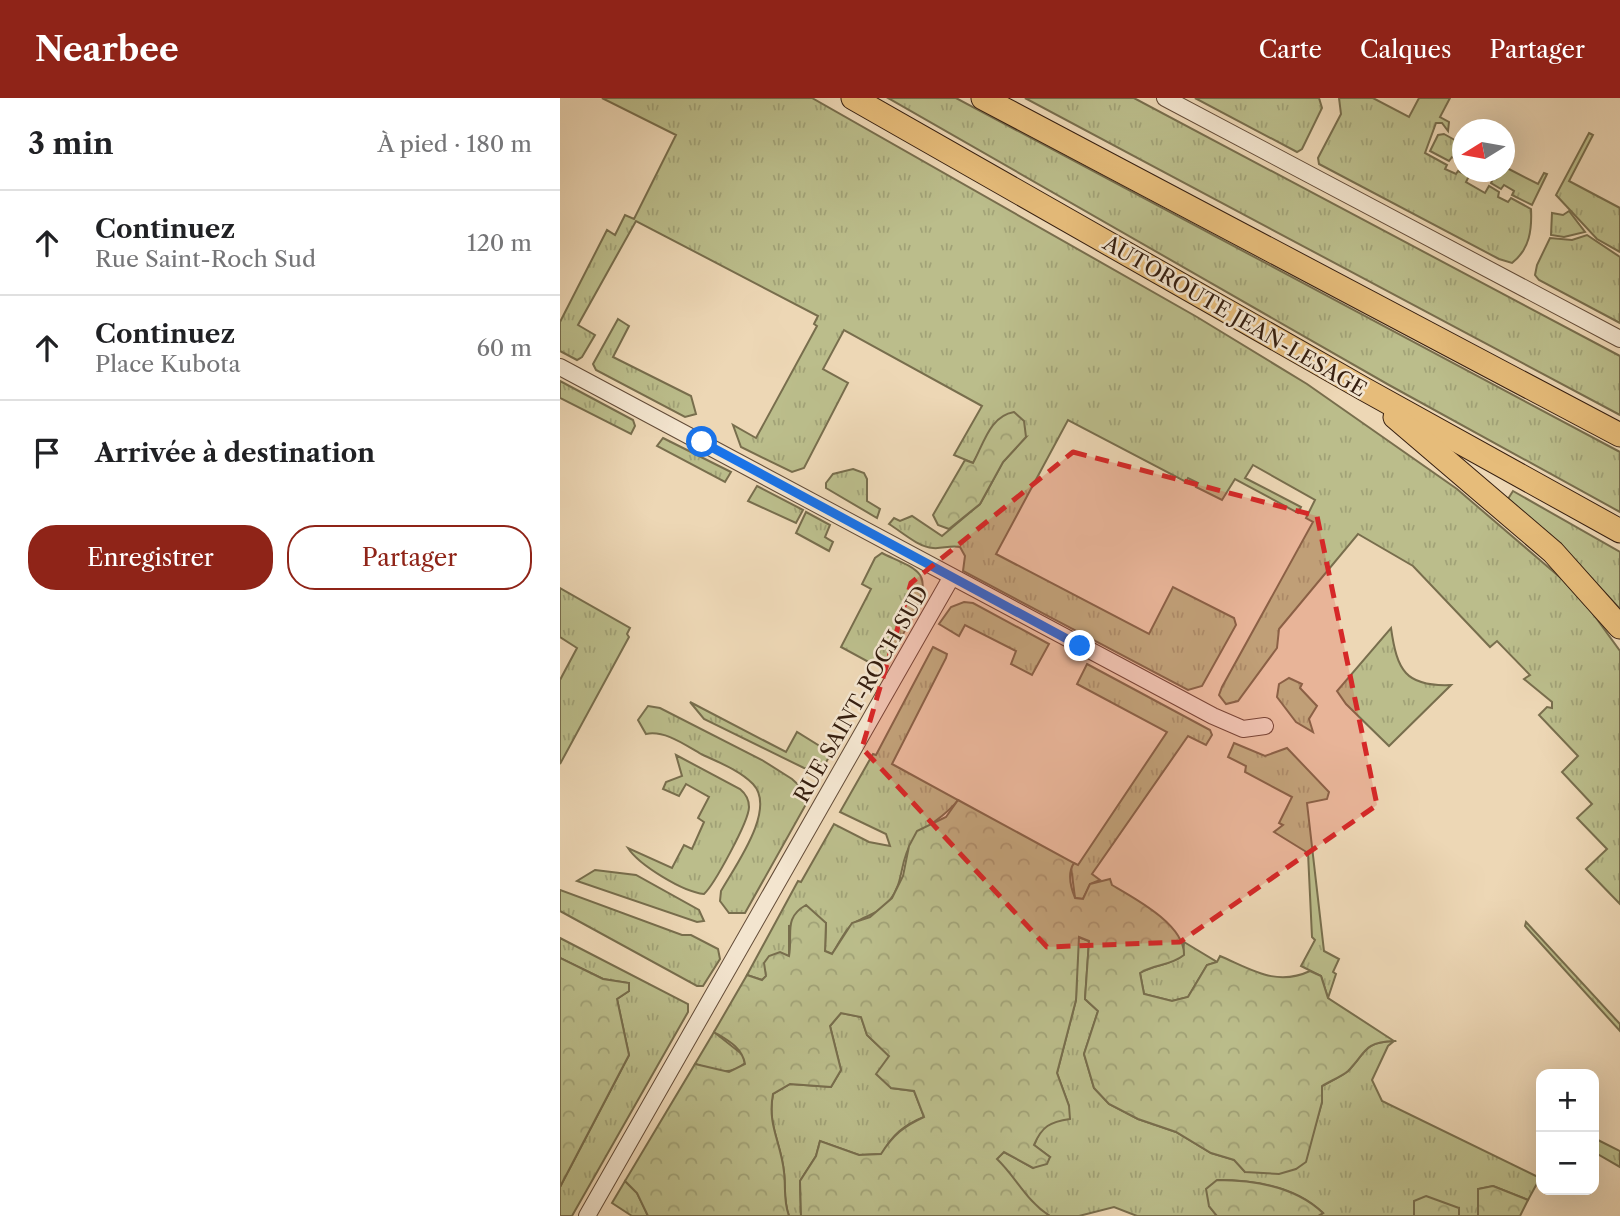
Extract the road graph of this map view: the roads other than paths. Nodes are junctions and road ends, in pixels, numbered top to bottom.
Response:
1 (853, 98) edge
2 (983, 98) edge
3 (1165, 98) edge
4 (1620, 339) edge
5 (560, 367) edge
6 (1364, 389) junction
7 (1620, 435) edge
8 (1620, 531) edge
9 (951, 578) junction
10 (1620, 627) edge
11 (1265, 726) dead end
12 (587, 1216) edge

1 - 6 highway, AUTOROUTE JEAN-LESAGE
2 - 7 highway
3 - 4 street
5 - 9 street, RUE SAINT-ROCH SUD
6 - 8 highway, AUTOROUTE JEAN-LESAGE
6 - 10 highway
9 - 11 street
9 - 12 street, RUE SAINT-ROCH SUD

